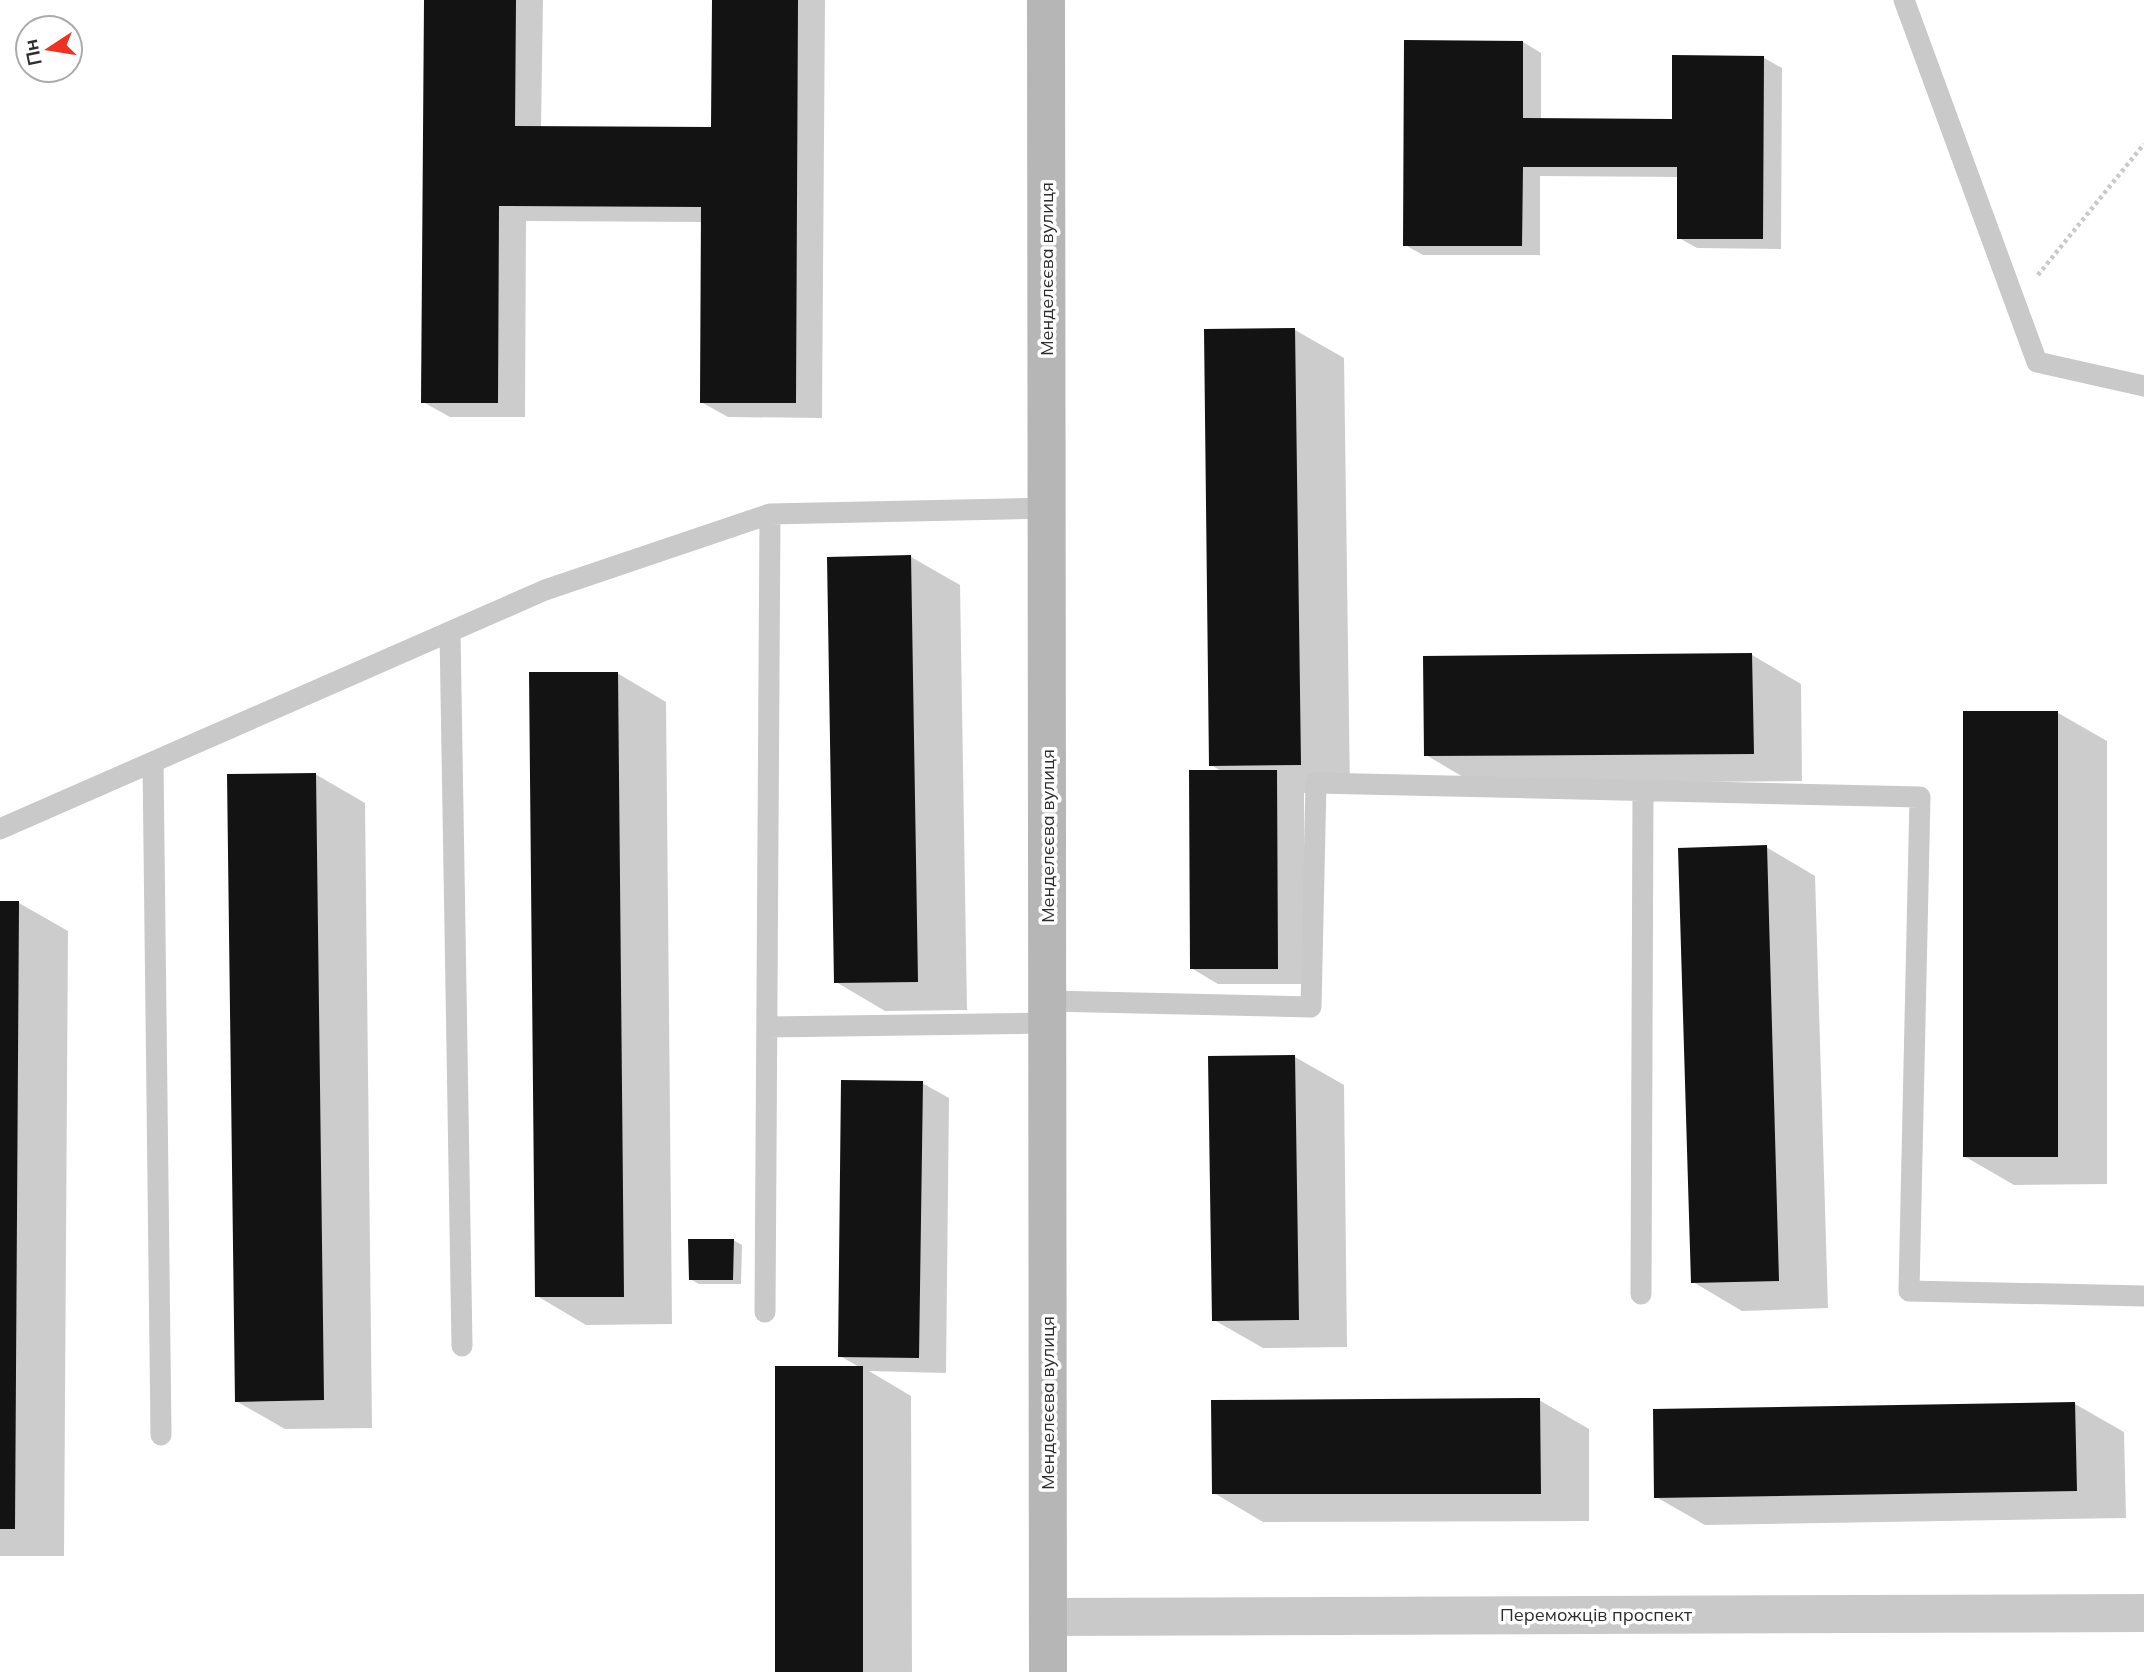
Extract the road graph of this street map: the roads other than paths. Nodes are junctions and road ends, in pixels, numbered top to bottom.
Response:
1 (1046, 0) edge
2 (1904, 0) edge
3 (2144, 386) edge
4 (1048, 508) junction
5 (770, 514) junction
6 (450, 632) junction
7 (153, 762) junction
8 (1643, 790) junction
9 (0, 829) edge
10 (1048, 1012) junction
11 (767, 1027) junction
12 (1641, 1294) dead end
13 (2144, 1296) edge
14 (765, 1312) dead end
15 (462, 1346) dead end
16 (161, 1435) dead end
17 (2144, 1613) edge
18 (1049, 1617) junction
19 (1048, 1672) edge

1 - 4 street, Менделєєва вулиця
2 - 3 lane
4 - 5 lane
4 - 10 street, Менделєєва вулиця
5 - 6 lane
5 - 11 lane
6 - 7 lane
6 - 15 lane
7 - 9 lane
7 - 16 lane
8 - 10 lane
8 - 12 lane
8 - 13 lane
10 - 11 lane
10 - 18 street, Менделєєва вулиця
11 - 14 lane
17 - 18 street, Переможців проспект
18 - 19 street, Менделєєва вулиця

